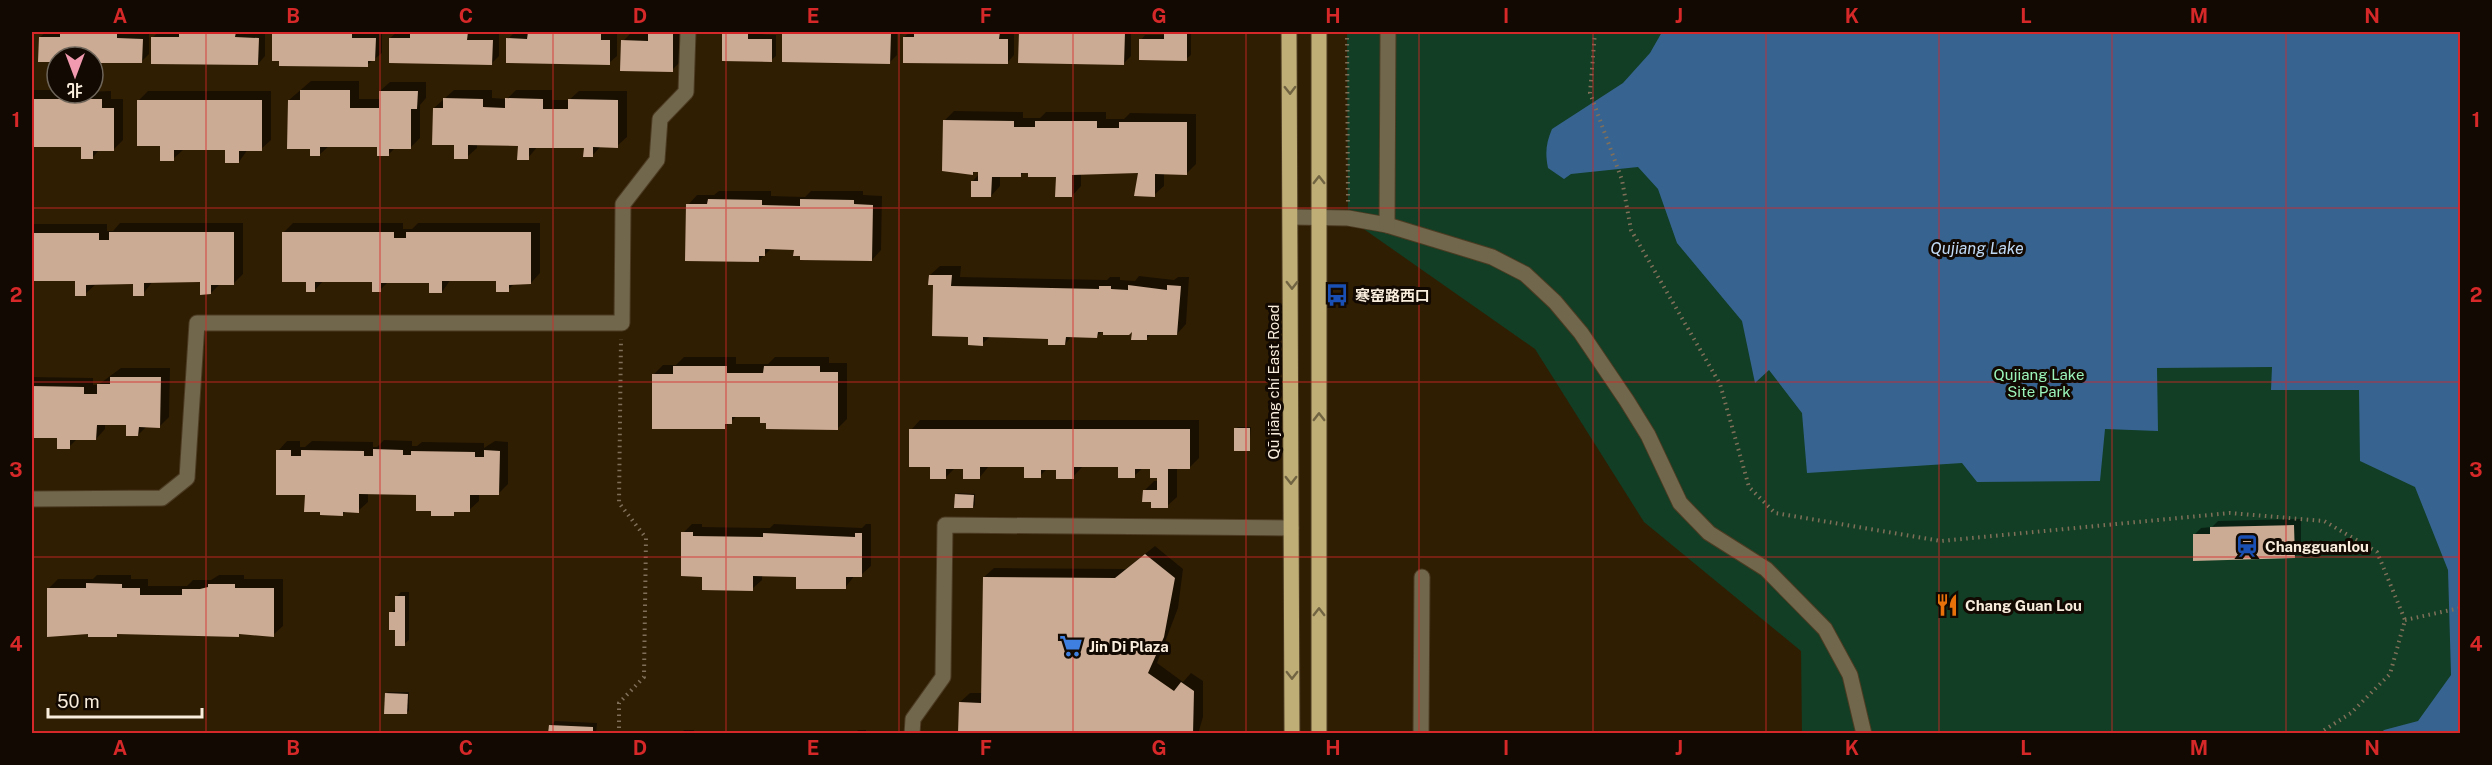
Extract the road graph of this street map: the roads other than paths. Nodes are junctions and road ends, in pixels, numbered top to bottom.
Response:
1 (688, 32) edge
2 (1290, 32) edge
3 (1319, 32) edge
4 (1388, 32) edge
5 (1319, 216) junction
6 (1292, 217) junction
7 (1387, 225) junction
8 (32, 499) edge
9 (1291, 528) junction
10 (1422, 577) dead end
11 (912, 734) edge
12 (1292, 734) edge
13 (1319, 734) edge
14 (1421, 734) edge
15 (1864, 734) edge

1 - 8 street
2 -> 6 main road, Qū jiāng chí East Road
5 -> 3 main road
4 - 7 street
5 - 6 street
5 - 7 street
13 -> 5 main road
6 -> 9 main road, Qū jiāng chí East Road
7 - 15 street
9 - 11 street
9 -> 12 main road, Qū jiāng chí East Road
10 - 14 street

